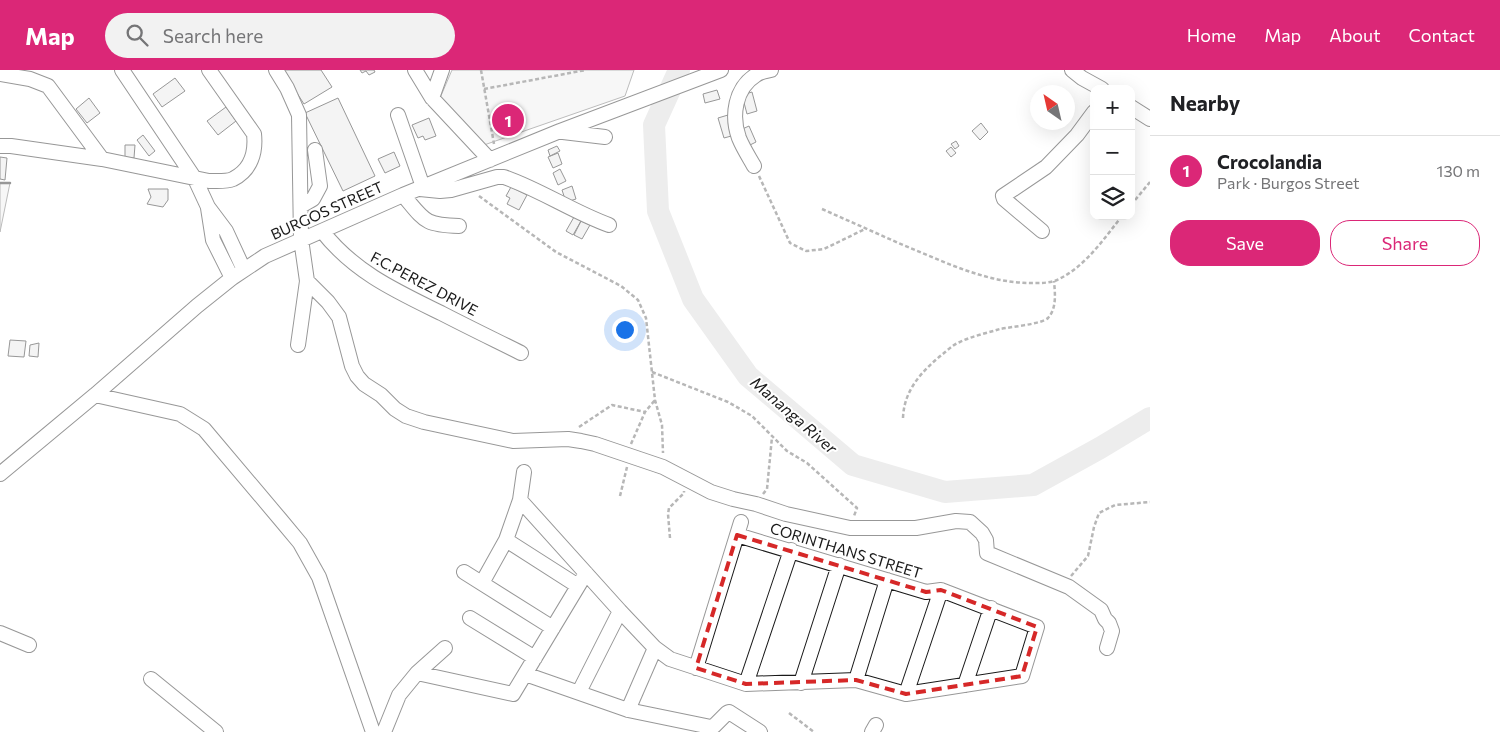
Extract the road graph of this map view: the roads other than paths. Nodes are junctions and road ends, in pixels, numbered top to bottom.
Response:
1 (122, 70) edge
2 (209, 70) edge
3 (276, 70) edge
4 (415, 70) edge
5 (442, 70) edge
6 (721, 70) edge
7 (771, 70) edge
8 (1072, 70) edge
9 (0, 74) edge
10 (1095, 85) edge
11 (432, 98) junction
12 (1135, 110) edge
13 (398, 115) dead end
14 (1090, 117) edge
15 (1150, 119) edge
16 (560, 131) junction
17 (605, 137) dead end
18 (0, 146) edge
19 (315, 150) dead end
20 (102, 159) junction
21 (490, 160) junction
22 (754, 166) road end
23 (195, 179) junction
24 (421, 188) junction
25 (403, 195) junction
26 (301, 206) junction
27 (609, 225) dead end
28 (459, 226) dead end
29 (322, 231) junction
30 (1042, 231) dead end
31 (301, 239) junction
32 (238, 274) junction
33 (306, 281) junction
34 (298, 345) dead end
35 (521, 353) dead end
36 (95, 395) junction
37 (524, 472) dead end
38 (0, 474) edge
39 (520, 500) junction
40 (506, 540) junction
41 (791, 550) junction
42 (839, 565) junction
43 (464, 572) dead end
44 (586, 573) junction
45 (887, 580) junction
46 (482, 583) junction
47 (578, 586) junction
48 (941, 590) junction
49 (991, 608) junction
50 (620, 611) junction
51 (470, 618) dead end
52 (553, 628) junction
53 (0, 633) edge
54 (29, 645) dead end
55 (445, 648) dead end
56 (655, 648) junction
57 (1107, 648) dead end
58 (534, 658) junction
59 (696, 668) junction
60 (417, 674) junction
61 (525, 674) junction
62 (151, 679) dead end
63 (856, 680) junction
64 (801, 683) junction
65 (746, 684) junction
66 (965, 685) junction
67 (579, 692) junction
68 (906, 694) junction
69 (628, 710) junction
70 (216, 732) edge
71 (373, 732) edge
72 (384, 732) edge
73 (760, 732) edge

1 - 23 street
2 - 23 street
3 - 26 street
4 - 11 street
5 - 11 street
6 - 16 street, BURGOS STREET
7 - 22 street
8 - 10 street
9 - 20 street
11 - 21 street
12 - 15 street
13 - 24 street
14 - 30 street
16 - 17 street
16 - 21 street, BURGOS STREET
18 - 20 street
19 - 26 street
20 - 23 street
21 - 24 street, BURGOS STREET
23 - 32 street
24 - 25 street, BURGOS STREET
24 - 27 street
25 - 28 street
25 - 29 street, BURGOS STREET
26 - 31 street
29 - 31 street, BURGOS STREET
29 - 35 street, F.C.PEREZ DRIVE
31 - 32 street, BURGOS STREET
31 - 33 street
32 - 36 street, BURGOS STREET
33 - 34 street
33 - 57 street
36 - 38 street, BURGOS STREET
36 - 71 street
37 - 39 street
39 - 40 street
39 - 44 street
40 - 46 street
40 - 47 street
41 - 42 street, CORINTHANS STREET
41 - 59 street, CORINTHANS STREET
41 - 65 street
42 - 45 street, CORINTHANS STREET
42 - 64 street
43 - 46 street
44 - 47 street
44 - 50 street
45 - 48 street, CORINTHANS STREET
45 - 63 street
46 - 52 street
47 - 52 street
48 - 49 street, CORINTHANS STREET
48 - 68 street
49 - 66 street
49 - 66 street, CORINTHANS STREET
50 - 56 street
50 - 67 street
51 - 58 street
52 - 58 street
53 - 54 street
55 - 60 street
56 - 59 street
56 - 69 street
58 - 61 street
59 - 65 street
60 - 61 street
60 - 72 street
61 - 67 street
62 - 70 street
63 - 64 street
63 - 68 street
64 - 65 street
66 - 68 street
67 - 69 street
69 - 73 street

